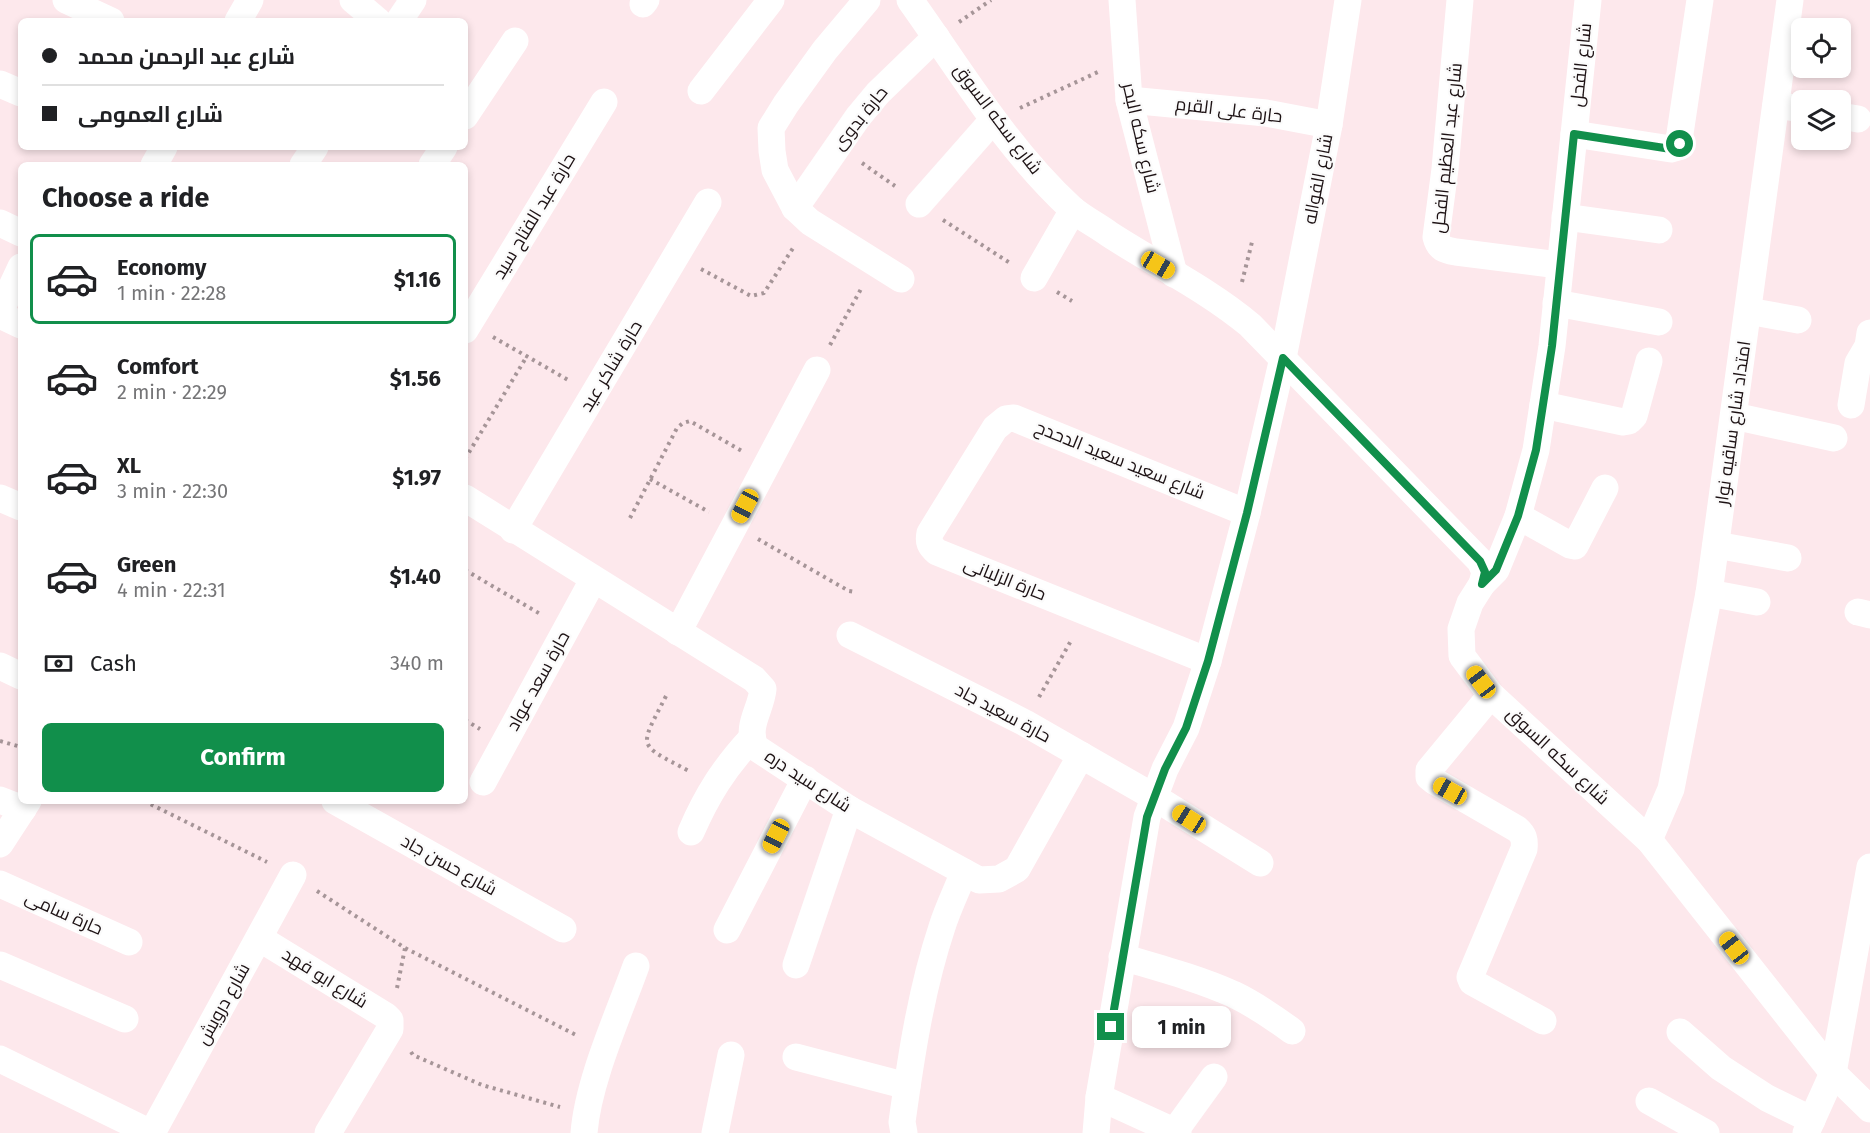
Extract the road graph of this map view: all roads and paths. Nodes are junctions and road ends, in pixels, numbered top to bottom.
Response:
1 (66, 0) edge
2 (353, 0) edge
3 (413, 0) edge
4 (771, 0) edge
5 (867, 0) edge
6 (909, 0) edge
7 (991, 0) edge
8 (1122, 0) edge
9 (1348, 0) edge
10 (1461, 0) edge
11 (1588, 0) edge
12 (1700, 0) edge
13 (1790, 0) edge
14 (105, 18) edge
15 (374, 18) edge
16 (401, 18) edge
17 (936, 37) junction
18 (515, 41) dead end
19 (1126, 59) junction
20 (0, 84) edge
21 (700, 91) dead end
22 (18, 92) edge
23 (1129, 100) junction
24 (604, 102) dead end
25 (1789, 107) edge
26 (468, 112) edge
27 (993, 120) junction
28 (1329, 125) junction
29 (1574, 134) junction
30 (837, 144) junction
31 (708, 202) dead end
32 (919, 204) junction
33 (1073, 210) junction
34 (802, 215) junction
35 (1564, 217) junction
36 (0, 224) edge
37 (1659, 230) dead end
38 (18, 232) edge
39 (1252, 242) dead end
40 (676, 256) junction
41 (875, 261) junction
42 (1559, 265) junction
43 (18, 274) edge
44 (1174, 274) junction
45 (1034, 278) junction
46 (902, 279) dead end
47 (1072, 302) dead end
48 (1556, 303) junction
49 (1748, 311) junction
50 (0, 313) edge
51 (1235, 313) junction
52 (1798, 320) dead end
53 (1659, 322) dead end
54 (18, 323) edge
55 (468, 325) edge
56 (468, 327) edge
57 (1870, 333) edge
58 (527, 356) junction
59 (1283, 358) junction
60 (1649, 361) dead end
61 (817, 370) joint
62 (594, 394) junction
63 (1543, 405) junction
64 (1851, 405) dead end
65 (1734, 416) junction
66 (995, 428) joint
67 (1834, 438) dead end
68 (468, 454) edge
69 (766, 466) junction
70 (650, 478) junction
71 (1605, 488) dead end
72 (0, 498) edge
73 (468, 500) edge
74 (18, 506) edge
75 (1247, 513) junction
76 (1518, 516) junction
77 (630, 518) dead end
78 (734, 526) junction
79 (513, 530) junction
80 (1716, 545) junction
81 (1788, 558) dead end
82 (468, 572) edge
83 (593, 580) junction
84 (1482, 584) junction
85 (855, 592) dead end
86 (1709, 593) junction
87 (1757, 602) dead end
88 (1088, 612) junction
89 (566, 629) junction
90 (678, 632) junction
91 (850, 635) dead end
92 (1208, 661) junction
93 (0, 666) edge
94 (18, 675) edge
95 (1491, 695) junction
96 (666, 696) dead end
97 (1024, 723) junction
98 (752, 738) junction
99 (0, 741) edge
100 (18, 746) edge
101 (1081, 755) junction
102 (805, 779) junction
103 (483, 782) dead end
104 (715, 784) junction
105 (1154, 797) junction
106 (17, 803) edge
107 (150, 804) edge
108 (340, 804) edge
109 (849, 809) junction
110 (691, 832) dead end
111 (1649, 840) junction
112 (0, 844) edge
113 (1260, 863) dead end
114 (964, 872) junction
115 (1870, 872) edge
116 (293, 875) junction
117 (0, 884) edge
118 (563, 929) dead end
119 (727, 930) dead end
120 (259, 938) junction
121 (129, 942) dead end
122 (405, 948) junction
123 (1122, 957) junction
124 (0, 964) edge
125 (796, 965) dead end
126 (636, 966) dead end
127 (1860, 990) edge
128 (125, 1019) dead end
129 (390, 1020) junction
130 (1543, 1021) dead end
131 (1292, 1031) dead end
132 (1680, 1032) dead end
133 (606, 1050) junction
134 (731, 1055) dead end
135 (796, 1057) dead end
136 (0, 1059) edge
137 (1833, 1073) junction
138 (1214, 1077) dead end
139 (907, 1086) junction
140 (1100, 1097) junction
141 (1648, 1101) dead end
142 (1870, 1109) edge
143 (585, 1124) edge
144 (1809, 1127) edge
145 (1176, 1132) edge
146 (152, 1133) edge
147 (328, 1133) edge
148 (715, 1133) edge
149 (904, 1133) edge
150 (1096, 1133) edge
151 (1706, 1133) edge

1 - 14 street
2 - 15 street
3 - 16 street
4 - 21 street
5 - 34 street
6 - 17 street, شارع سكه السوق
7 - 17 path
8 - 19 street, شارع سكه البحر
9 - 28 street, شارع الفواله
10 - 42 street, شارع عبد العظيم الفحل
11 - 29 street, شارع الفحل
12 - 29 street
13 - 25 street, امتداد شارع ساقيه نوار
17 - 27 street, شارع سكه السوق
17 - 30 street, حارة بدوى
18 - 26 street
19 - 23 street, شارع سكه البحر
19 - 27 path
20 - 22 street
23 - 28 street, حارة على القرم
23 - 44 street, شارع سكه البحر
24 - 55 street, حارة عبد الفتاح سيد
25 - 49 street, امتداد شارع ساقيه نوار
27 - 32 street
27 - 33 street, شارع سكه السوق
28 - 59 street, شارع الفواله
29 - 35 street, شارع الفحل
30 - 32 path
30 - 34 street, حارة بدوى
31 - 40 street, حارة شاكر عيد
32 - 45 path
33 - 44 street, شارع سكه السوق
33 - 45 street
34 - 40 path
34 - 41 street
35 - 37 street
35 - 42 street, شارع الفحل
36 - 38 street
39 - 51 path
40 - 62 street, حارة شاكر عيد
41 - 46 street
41 - 61 path
42 - 48 street, شارع الفحل
43 - 50 street
44 - 51 street, شارع سكه السوق
45 - 47 path
48 - 53 street
48 - 63 street, شارع الفحل
49 - 52 street
49 - 65 street, امتداد شارع ساقيه نوار
50 - 54 street
51 - 59 street, شارع سكه السوق
56 - 58 path
57 - 64 street
58 - 62 path
58 - 68 path
59 - 75 street, شارع الفواله
59 - 84 street, شارع سكه السوق
60 - 63 street
61 - 69 street
62 - 79 street, حارة شاكر عيد
63 - 76 street, شارع الفحل
65 - 67 street
65 - 80 street, امتداد شارع ساقيه نوار
66 - 75 street, شارع سعيد سعيد الدحدح
66 - 88 street, حارة الزلبانى
69 - 70 path
69 - 78 street
70 - 77 path
70 - 78 path
71 - 76 street
72 - 74 street
73 - 79 street, شارع سيد دره
75 - 92 street, شارع الفواله
76 - 84 street, شارع الفحل
78 - 85 path
78 - 90 street
79 - 83 street, شارع سيد دره
80 - 81 street
80 - 86 street, امتداد شارع ساقيه نوار
82 - 89 path
83 - 89 street, حارة سعد عواد
83 - 90 street, شارع سيد دره
84 - 95 street, شارع سكه السوق
86 - 87 street
86 - 111 street, امتداد شارع ساقيه نوار
88 - 92 street, حارة الزلبانى
88 - 97 path
89 - 103 street, حارة سعد عواد
90 - 98 street, شارع سيد دره
91 - 97 street, حارة سعيد جاد
92 - 105 street, شارع الفواله
93 - 94 street
95 - 111 street, شارع سكه السوق
95 - 130 street
96 - 104 path
97 - 101 street, حارة سعيد جاد
98 - 102 street, شارع سيد دره
98 - 104 street
99 - 100 path
101 - 105 street, حارة سعيد جاد
101 - 114 street, شارع سيد دره
102 - 109 street, شارع سيد دره
102 - 119 street
104 - 110 street
105 - 113 street, حارة سعيد جاد
105 - 123 street, شارع الفواله
106 - 112 street
107 - 116 path
108 - 118 street, شارع حسن جاد
109 - 114 street, شارع سيد دره
109 - 125 street
111 - 137 street, شارع سكه السوق
114 - 139 street
115 - 127 street
116 - 120 street, شارع درويش
116 - 122 path
117 - 121 street, حارة سامى
120 - 129 street, شارع ابو فهد
120 - 146 street, شارع درويش
122 - 129 path
122 - 133 path
123 - 131 street
123 - 140 street, شارع الفواله
124 - 128 street
126 - 133 street
127 - 137 street
129 - 143 path
129 - 147 street
132 - 144 street
133 - 143 street
134 - 148 street
135 - 139 street
136 - 146 street
137 - 142 street, شارع سكه السوق
137 - 144 street
138 - 145 street
139 - 149 street
140 - 145 street
140 - 150 street, شارع الفواله
141 - 151 street

